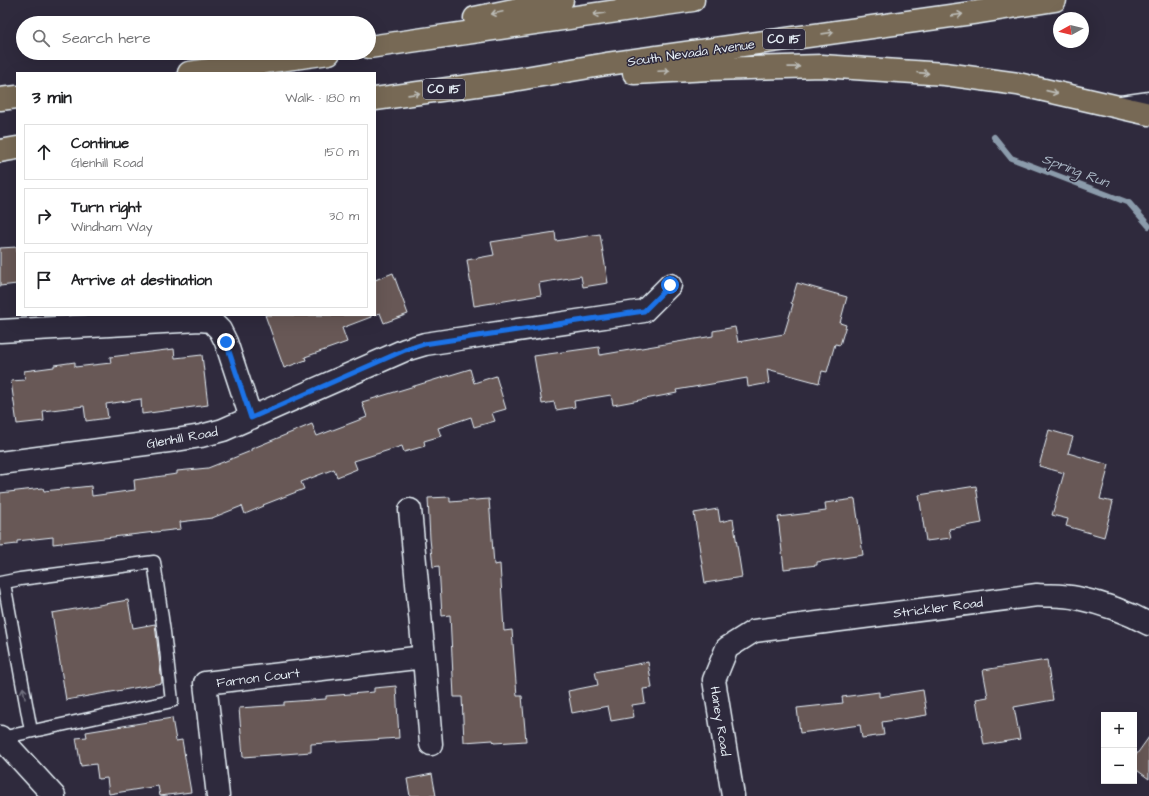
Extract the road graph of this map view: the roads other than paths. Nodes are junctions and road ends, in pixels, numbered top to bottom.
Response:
1 (562, 0) edge
2 (693, 0) edge
3 (1054, 0) edge
4 (376, 39) edge
5 (376, 46) edge
6 (269, 60) edge
7 (279, 60) edge
8 (244, 65) junction
9 (196, 72) edge
10 (513, 80) junction
11 (16, 97) edge
12 (1149, 98) edge
13 (0, 99) edge
14 (376, 99) edge
15 (1106, 104) junction
16 (1149, 114) edge
17 (16, 148) edge
18 (0, 151) edge
19 (670, 285) dead end
20 (0, 331) edge
21 (251, 418) junction
22 (0, 462) edge
23 (410, 510) dead end
24 (2, 583) edge
25 (1149, 624) edge
26 (727, 648) joint
27 (424, 657) junction
28 (31, 731) junction
29 (0, 737) edge
30 (432, 744) dead end
31 (54, 796) edge
32 (218, 796) edge
33 (733, 796) edge

1 -> 4 highway
2 -> 5 highway
10 -> 3 highway, South Nevada Avenue / CO 115
6 - 8 highway
7 - 8 highway
8 - 9 highway
14 -> 10 highway, South Nevada Avenue / CO 115
10 -> 15 highway
11 - 13 highway
12 - 15 lane
15 - 16 highway
17 - 18 highway
19 - 21 street, Glenhill Road
20 - 21 street
21 - 22 street, Glenhill Road
23 - 27 street
28 -> 24 lane
24 - 28 lane
25 - 26 street, Strickler Road
26 - 33 street, Haney Road
27 - 30 street
27 - 32 street, Farnon Court
28 - 29 lane
29 - 31 street

